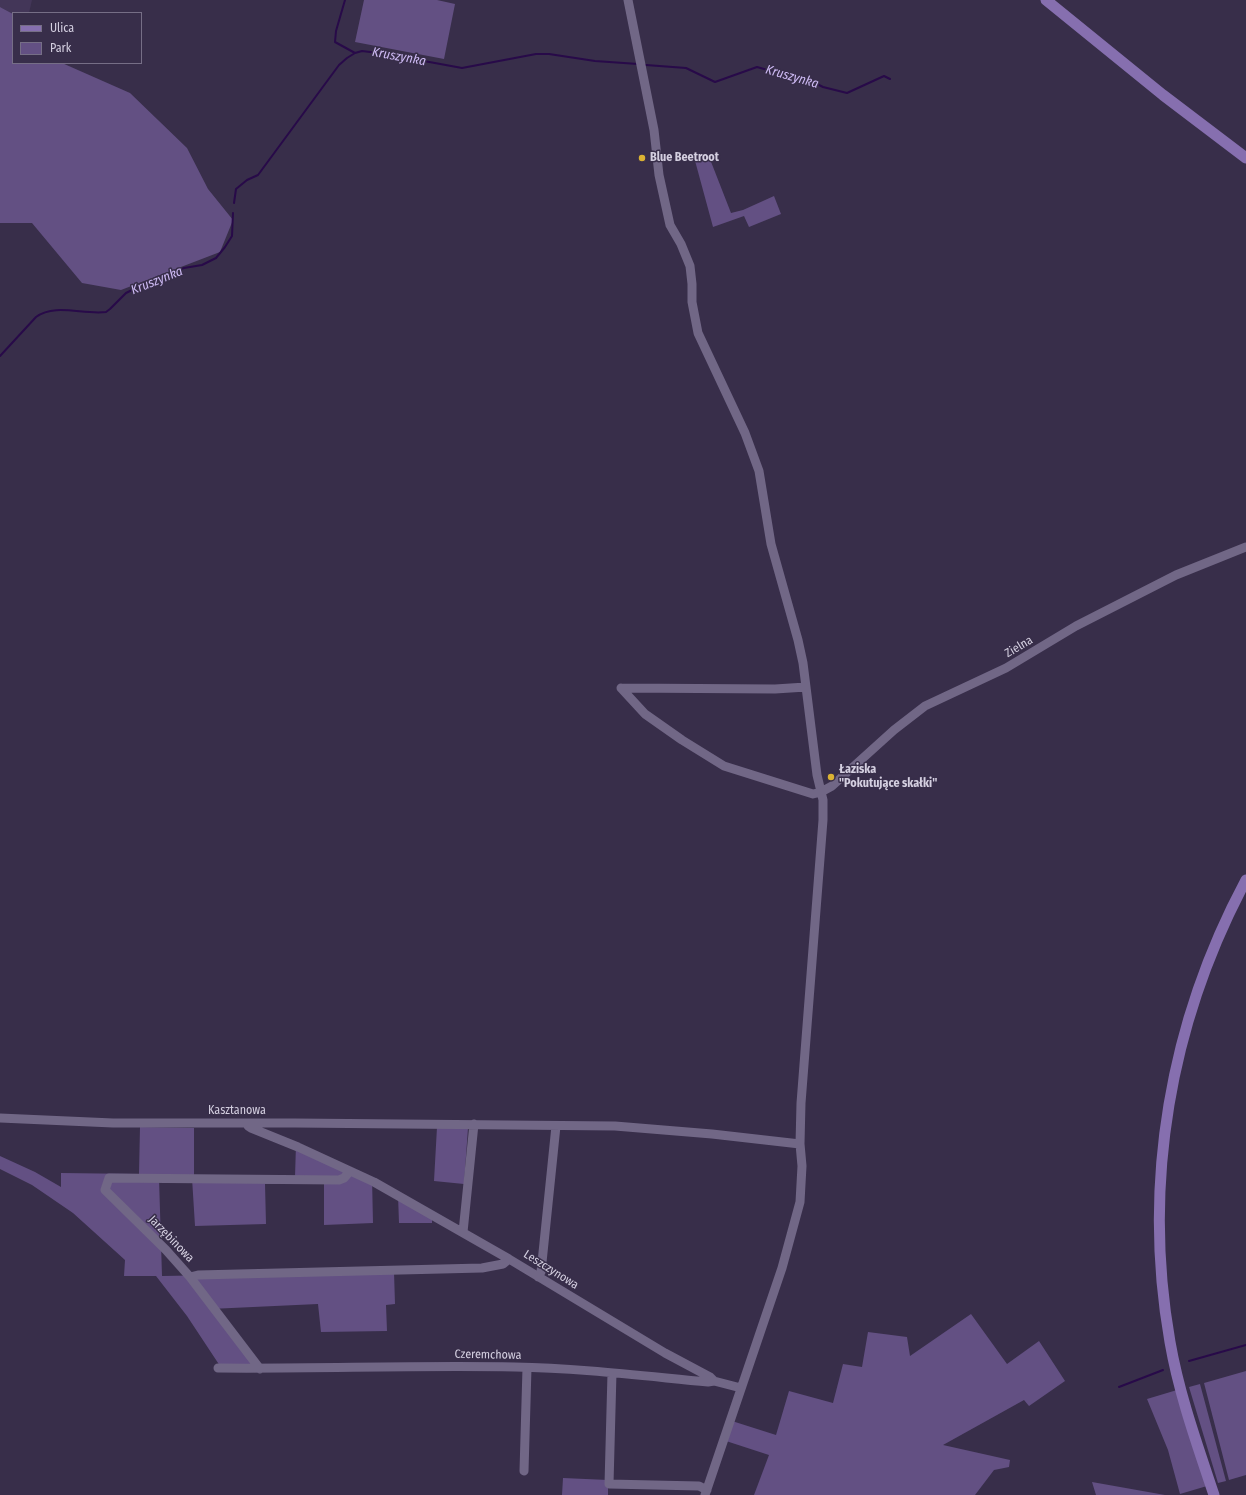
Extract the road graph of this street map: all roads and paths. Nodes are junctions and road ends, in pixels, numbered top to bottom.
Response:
1 (628, 0) edge
2 (1046, 0) edge
3 (1246, 158) edge
4 (1246, 547) edge
5 (806, 687) junction
6 (821, 792) junction
7 (1246, 880) edge
8 (0, 1118) edge
9 (248, 1123) junction
10 (474, 1124) junction
11 (556, 1126) junction
12 (800, 1144) junction
13 (350, 1171) junction
14 (463, 1232) junction
15 (509, 1259) junction
16 (190, 1277) junction
17 (538, 1277) junction
18 (218, 1368) dead end
19 (527, 1368) junction
20 (260, 1369) junction
21 (612, 1373) junction
22 (714, 1381) junction
23 (741, 1388) junction
24 (524, 1471) dead end
25 (706, 1493) edge
26 (1214, 1495) edge

1 - 5 street
2 - 3 main road
4 - 6 street, Zielna
5 - 6 street
5 - 6 street
6 - 12 street
7 - 26 main road
8 - 9 street, Kasztanowa
9 - 10 street, Kasztanowa
9 - 13 street, Leszczynowa
10 - 11 street, Kasztanowa
10 - 14 street
11 - 12 street, Kasztanowa
11 - 17 street
12 - 23 street
13 - 14 street, Leszczynowa
13 - 16 street, Jarzębinowa
14 - 15 street, Leszczynowa
15 - 16 street, Jarzębinowa
15 - 17 street, Leszczynowa
16 - 20 street
17 - 22 street, Leszczynowa
18 - 20 street, Czeremchowa
19 - 20 street, Czeremchowa
19 - 21 street, Czeremchowa
19 - 24 street
21 - 22 street, Czeremchowa
21 - 25 street
22 - 23 street, Leszczynowa
23 - 25 street

